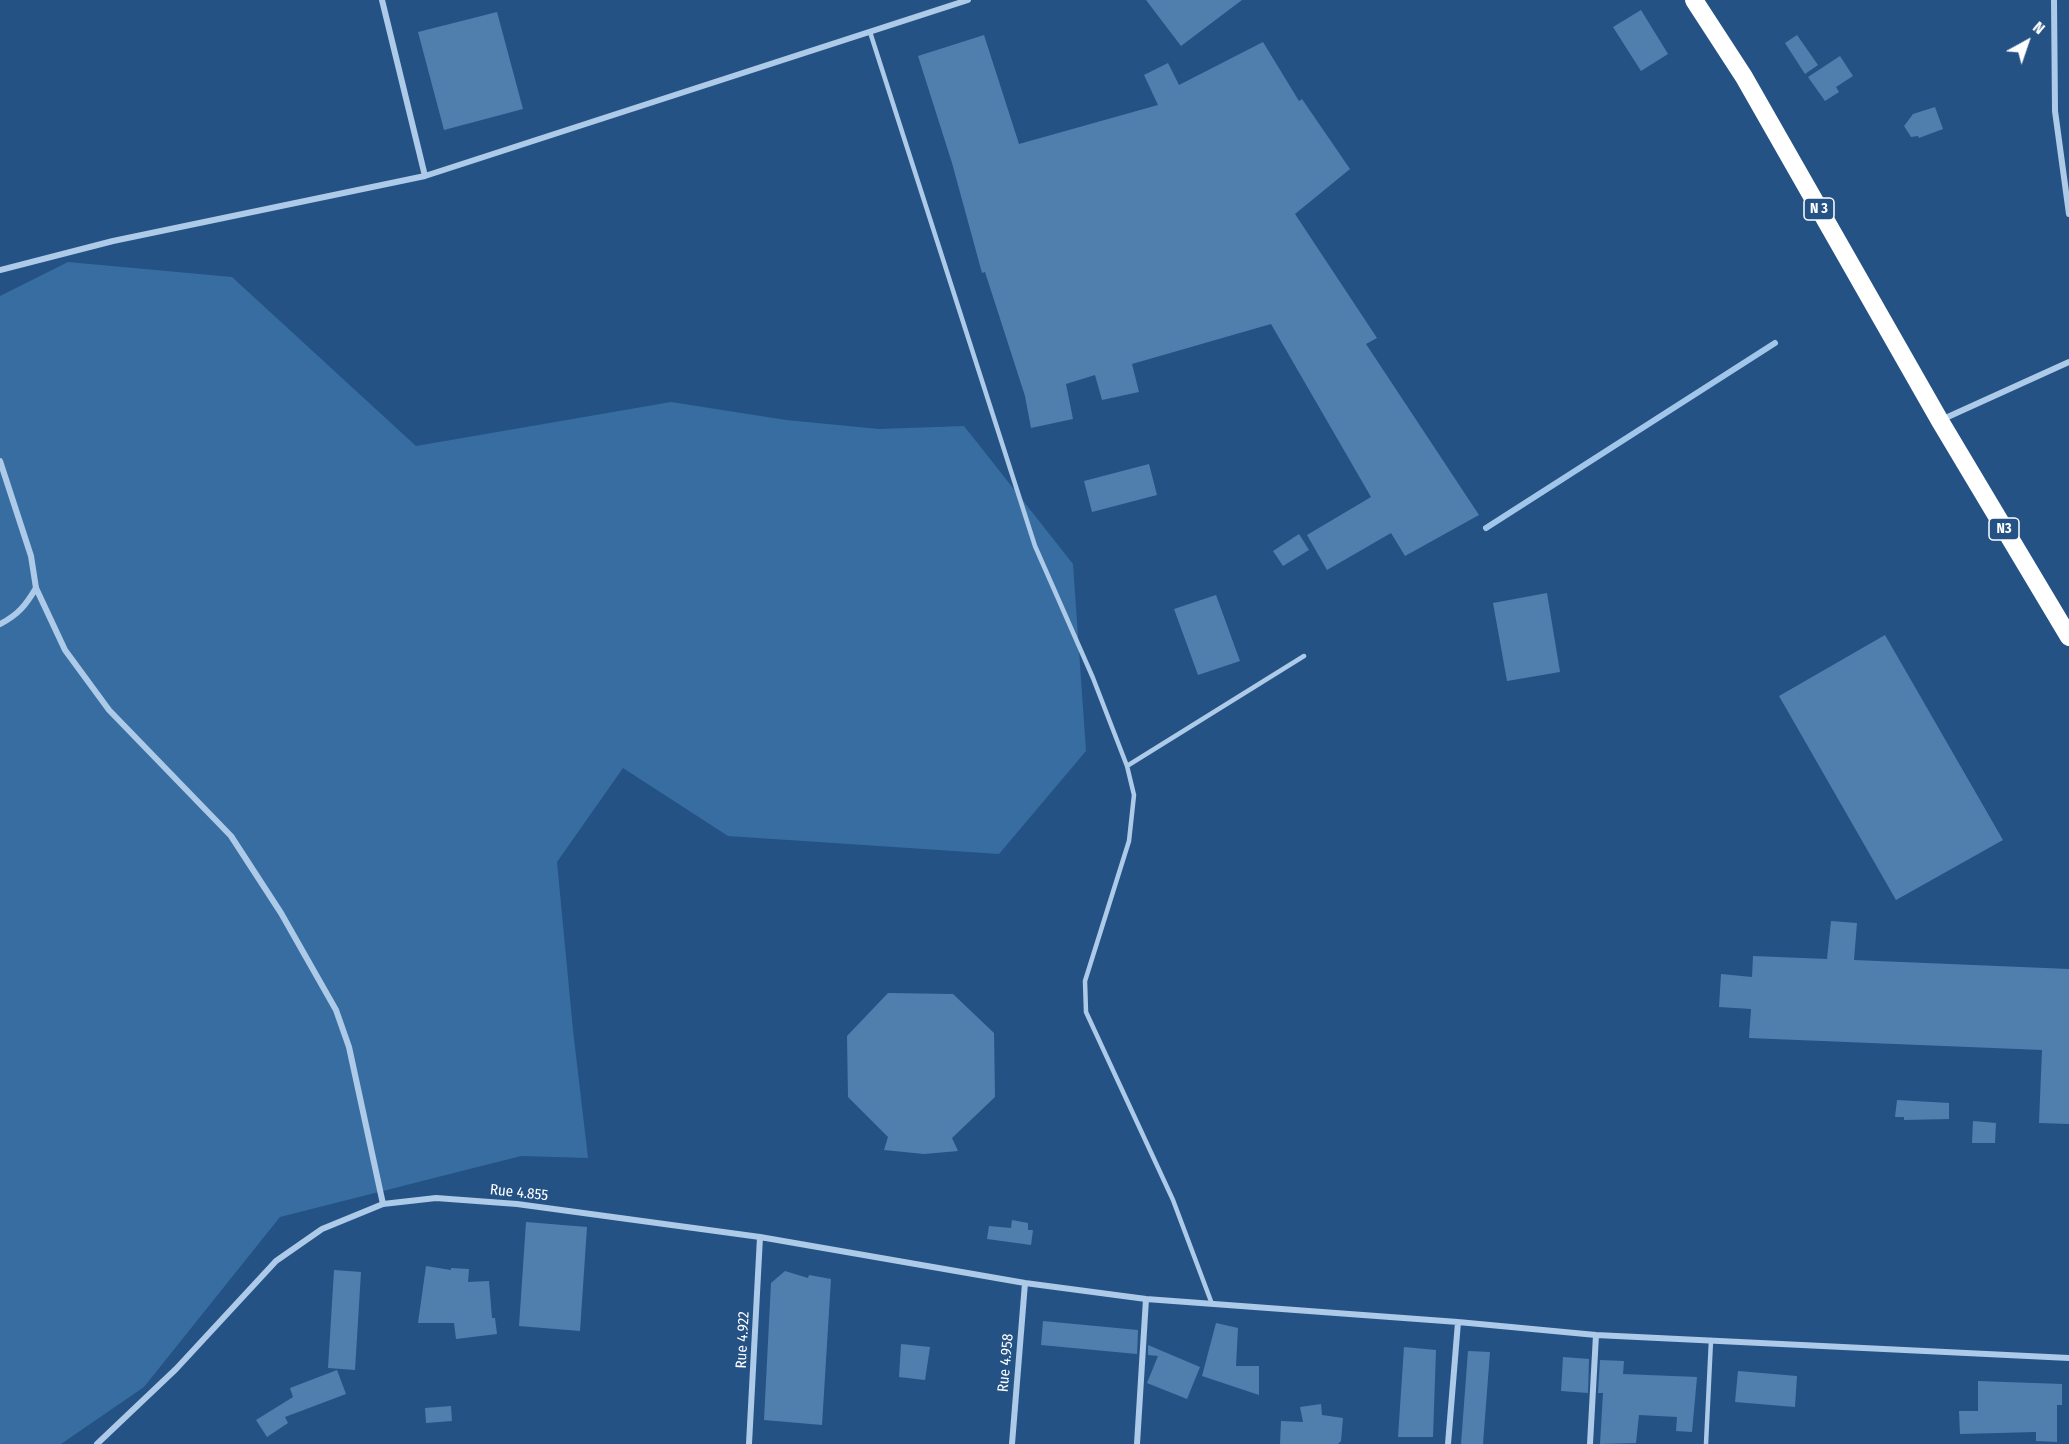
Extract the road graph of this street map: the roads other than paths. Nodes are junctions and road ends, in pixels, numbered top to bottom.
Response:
1 (382, 0) edge
2 (968, 0) edge
3 (1694, 0) edge
4 (2054, 0) edge
5 (870, 32) junction
6 (425, 176) junction
7 (2069, 214) edge
8 (0, 270) edge
9 (2069, 363) edge
10 (1940, 421) junction
11 (0, 461) edge
12 (36, 588) junction
13 (0, 624) edge
14 (2069, 637) edge
15 (1304, 656) dead end
16 (1127, 766) junction
17 (383, 1204) junction
18 (760, 1237) junction
19 (1025, 1283) junction
20 (1146, 1299) junction
21 (1212, 1304) junction
22 (1458, 1322) junction
23 (1596, 1335) junction
24 (1711, 1340) junction
25 (2069, 1358) edge
26 (97, 1444) edge
27 (749, 1444) edge
28 (1012, 1444) edge
29 (1137, 1444) edge
30 (1448, 1444) edge
31 (1590, 1444) edge
32 (1706, 1444) edge

1 - 6 street
2 - 5 street
3 - 10 highway, N 3
4 - 7 street
5 - 6 street
5 - 16 lane
6 - 8 street
9 - 10 street
10 - 14 highway, N3
11 - 12 street
12 - 13 street
12 - 17 street
15 - 16 lane
16 - 21 lane
17 - 18 street, Rue 4.855
17 - 26 street, Rue 4.855
18 - 19 street, Rue 4.855
18 - 27 street, Rue 4.922
19 - 20 street, Rue 4.855
19 - 28 street, Rue 4.958
20 - 21 street, Rue 4.855
20 - 29 street
21 - 22 street, Rue 4.855
22 - 23 street, Rue 4.855
22 - 30 street
23 - 24 street, Rue 4.855
23 - 31 street
24 - 25 street, Rue 4.855
24 - 32 lane

